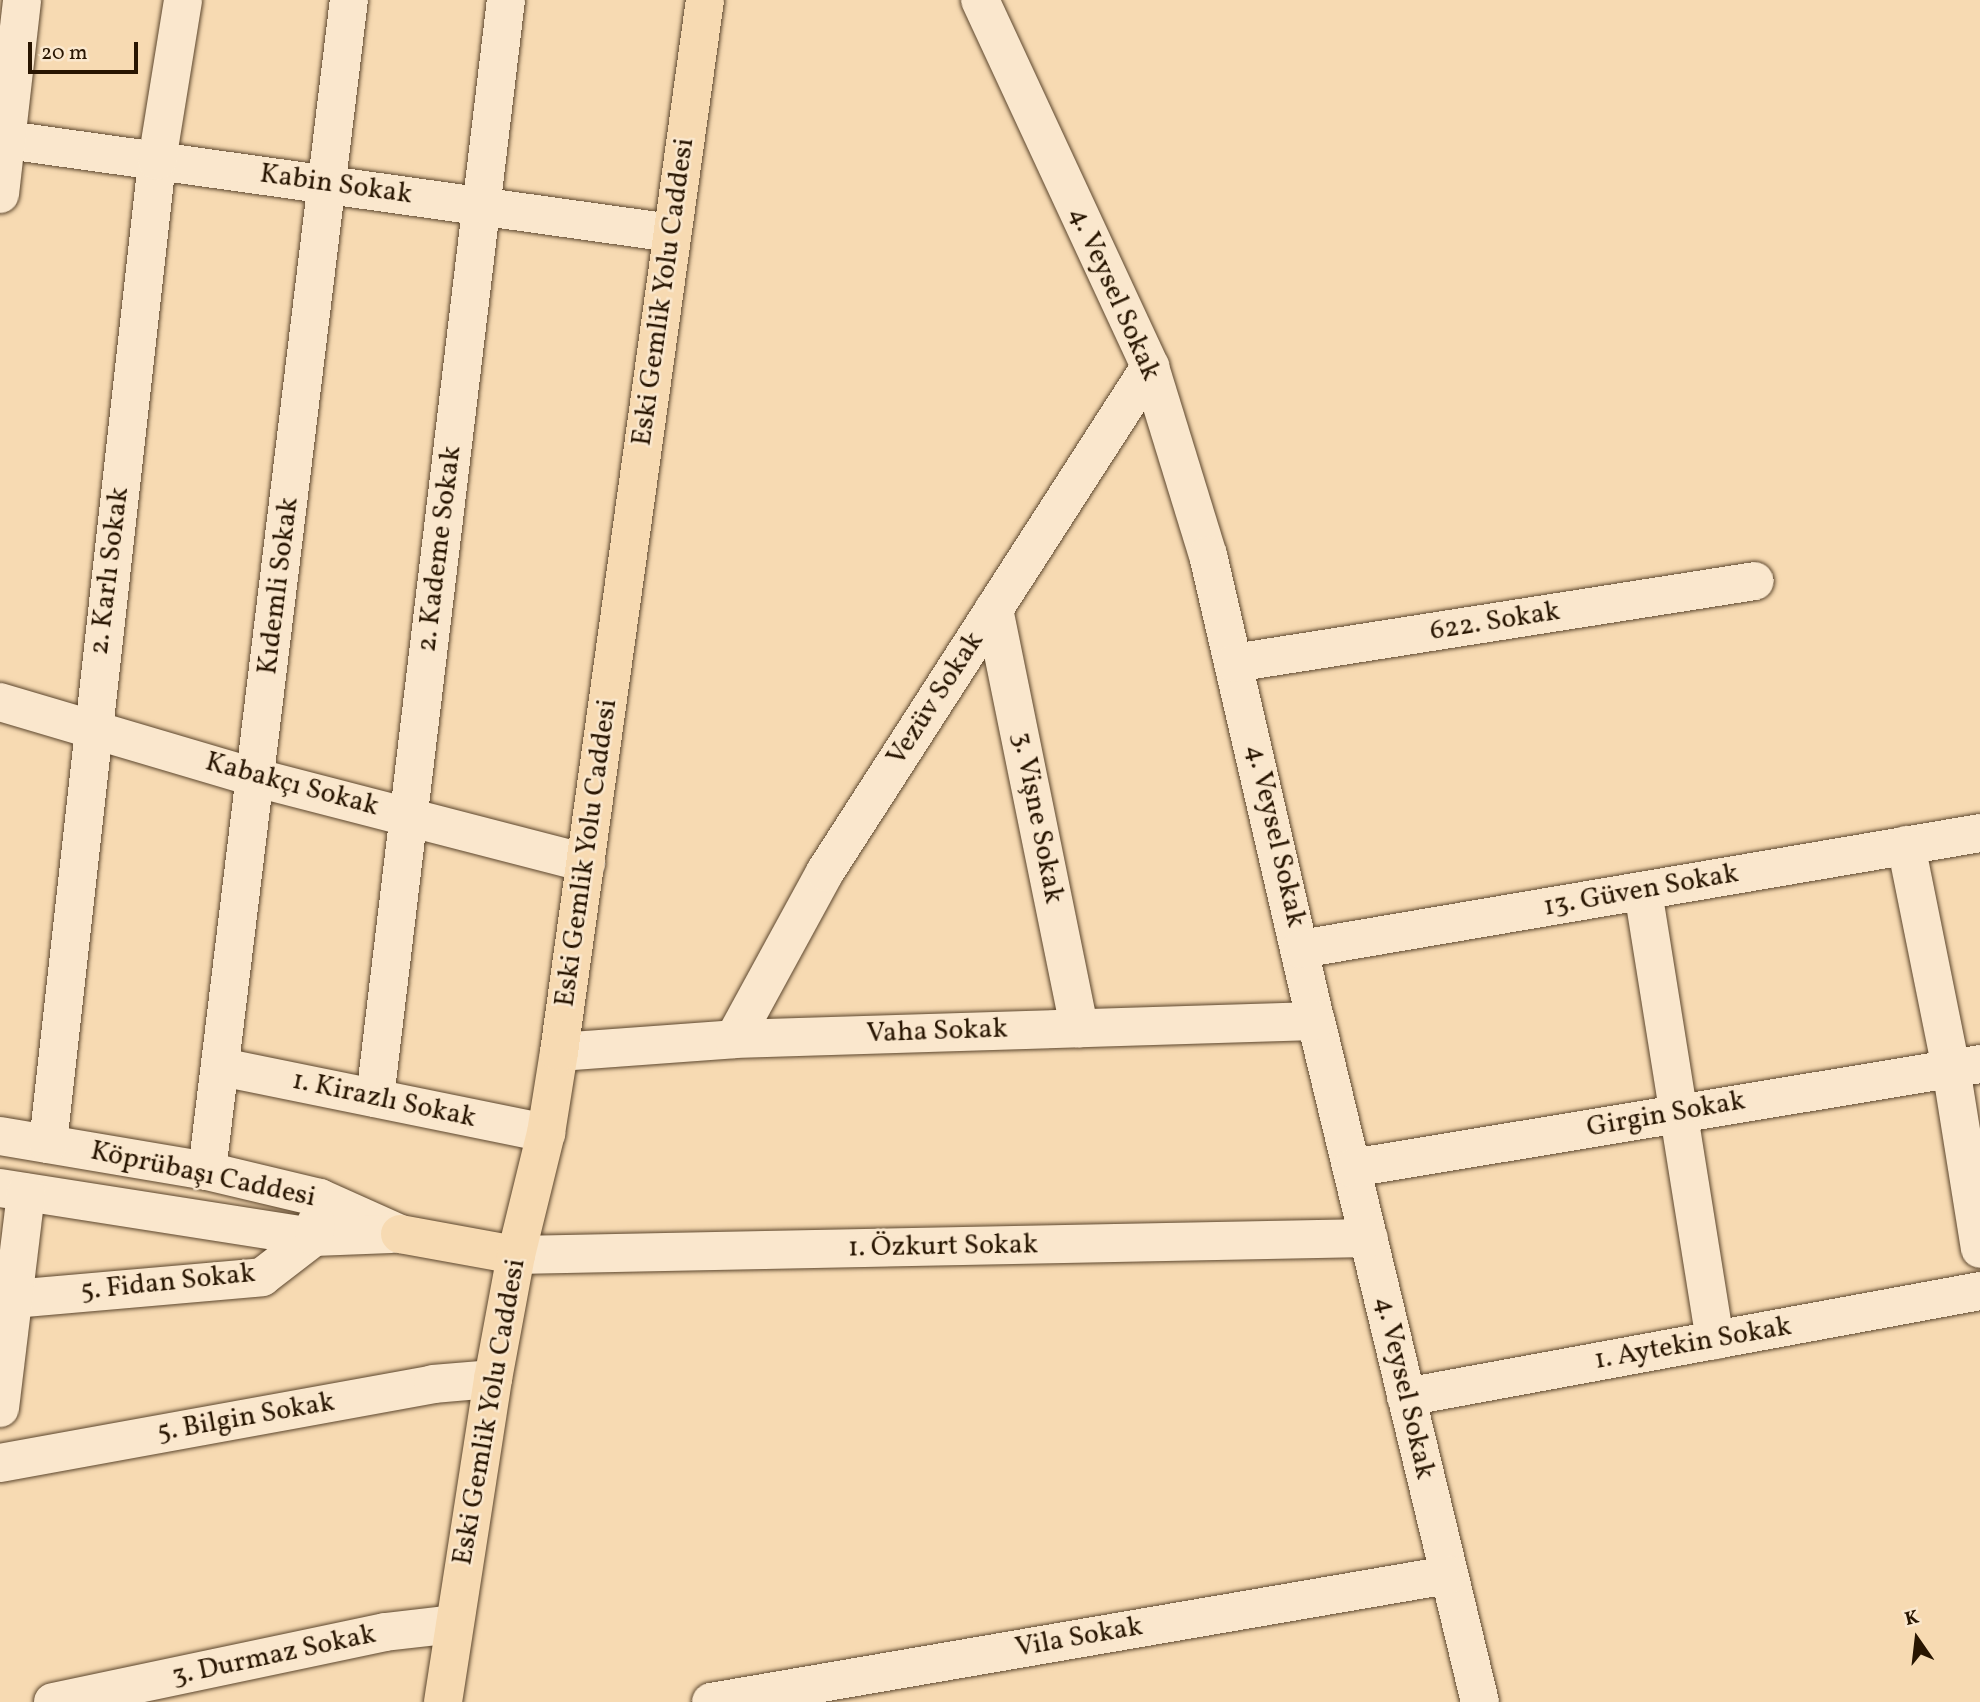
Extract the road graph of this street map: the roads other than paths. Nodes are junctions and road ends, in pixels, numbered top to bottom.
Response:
1 (22, 0) edge
2 (183, 0) edge
3 (349, 0) edge
4 (506, 0) edge
5 (705, 0) edge
6 (980, 0) edge
7 (2, 139) edge
8 (157, 161) junction
9 (325, 184) junction
10 (0, 194) edge
11 (482, 205) junction
12 (671, 233) junction
13 (1150, 367) junction
14 (1755, 582) dead end
15 (994, 609) junction
16 (1234, 663) junction
17 (0, 702) edge
18 (92, 730) junction
19 (257, 778) junction
20 (408, 816) junction
21 (1980, 833) edge
22 (1906, 845) junction
23 (586, 863) junction
24 (1643, 891) junction
25 (1301, 949) junction
26 (1316, 1021) junction
27 (1079, 1028) junction
28 (734, 1039) junction
29 (559, 1052) junction
30 (1965, 1066) edge
31 (221, 1067) junction
32 (375, 1098) junction
33 (1677, 1114) junction
34 (546, 1133) junction
35 (0, 1136) edge
36 (48, 1144) junction
37 (1352, 1168) junction
38 (207, 1171) junction
39 (13, 1190) edge
40 (320, 1198) junction
41 (400, 1234) junction
42 (314, 1237) junction
43 (1369, 1238) junction
44 (1980, 1249) edge
45 (516, 1255) junction
46 (1980, 1291) edge
47 (13, 1299) junction
48 (1715, 1340) junction
49 (492, 1379) junction
50 (1406, 1397) junction
51 (0, 1408) edge
52 (0, 1463) edge
53 (1448, 1575) junction
54 (454, 1624) junction
55 (53, 1702) edge
56 (443, 1702) edge
57 (711, 1702) edge
58 (1480, 1702) edge

1 - 7 street
2 - 8 street, 2. Karlı Sokak
3 - 9 street, Kıdemli Sokak
4 - 11 street, 2. Kademe Sokak
5 - 12 main road, Eski Gemlik Yolu Caddesi
6 - 13 street, 4. Veysel Sokak
7 - 8 street, Kabin Sokak
7 - 10 street
8 - 9 street, Kabin Sokak
8 - 18 street, 2. Karlı Sokak
9 - 11 street, Kabin Sokak
9 - 19 street, Kıdemli Sokak
11 - 12 street, Kabin Sokak
11 - 20 street, 2. Kademe Sokak
12 - 23 main road, Eski Gemlik Yolu Caddesi
13 - 15 street, Vezüv Sokak
13 - 16 street, 4. Veysel Sokak
14 - 16 street, 622. Sokak
15 - 27 street, 3. Vişne Sokak
15 - 28 street, Vezüv Sokak
16 - 25 street, 4. Veysel Sokak
17 - 18 street, Kabakçı Sokak
18 - 19 street, Kabakçı Sokak
18 - 36 street, 2. Karlı Sokak
19 - 20 street, Kabakçı Sokak
19 - 31 street, Kıdemli Sokak
20 - 23 street, Kabakçı Sokak
20 - 32 street, 2. Kademe Sokak
21 - 22 street, 13. Güven Sokak
22 - 24 street, 13. Güven Sokak
22 - 30 street
23 - 29 main road, Eski Gemlik Yolu Caddesi
24 - 25 street, 13. Güven Sokak
24 - 33 street
25 - 26 street, 4. Veysel Sokak
26 - 27 street, Vaha Sokak
26 - 37 street, 4. Veysel Sokak
27 - 28 street, Vaha Sokak
28 - 29 street, Vaha Sokak
29 - 34 main road, Eski Gemlik Yolu Caddesi
30 - 33 street, Girgin Sokak
30 - 44 street
31 - 32 street, 1. Kirazlı Sokak
31 - 38 street, Kıdemli Sokak
32 - 34 street, 1. Kirazlı Sokak
33 - 37 street, Girgin Sokak
33 - 48 street
34 - 45 main road, Eski Gemlik Yolu Caddesi
35 - 36 street, Köprübaşı Caddesi
36 - 38 street, Köprübaşı Caddesi
37 - 43 street, 4. Veysel Sokak
38 - 40 street, Köprübaşı Caddesi
39 - 42 street, Köprübaşı Caddesi
39 - 47 street
40 - 41 street, Köprübaşı Caddesi
40 - 42 street
41 - 42 street, Köprübaşı Caddesi
41 - 45 main road, Köprübaşı Caddesi
42 - 47 street, 5. Fidan Sokak
43 - 45 street, 1. Özkurt Sokak
43 - 50 street, 4. Veysel Sokak
45 - 49 main road, Eski Gemlik Yolu Caddesi
46 - 48 street, 1. Aytekin Sokak
47 - 51 street
48 - 50 street, 1. Aytekin Sokak
49 - 52 street, 5. Bilgin Sokak
49 - 54 main road, Eski Gemlik Yolu Caddesi
50 - 53 street, 4. Veysel Sokak
53 - 57 street, Vila Sokak
53 - 58 street, 4. Veysel Sokak
54 - 55 street, 3. Durmaz Sokak
54 - 56 main road, Eski Gemlik Yolu Caddesi

